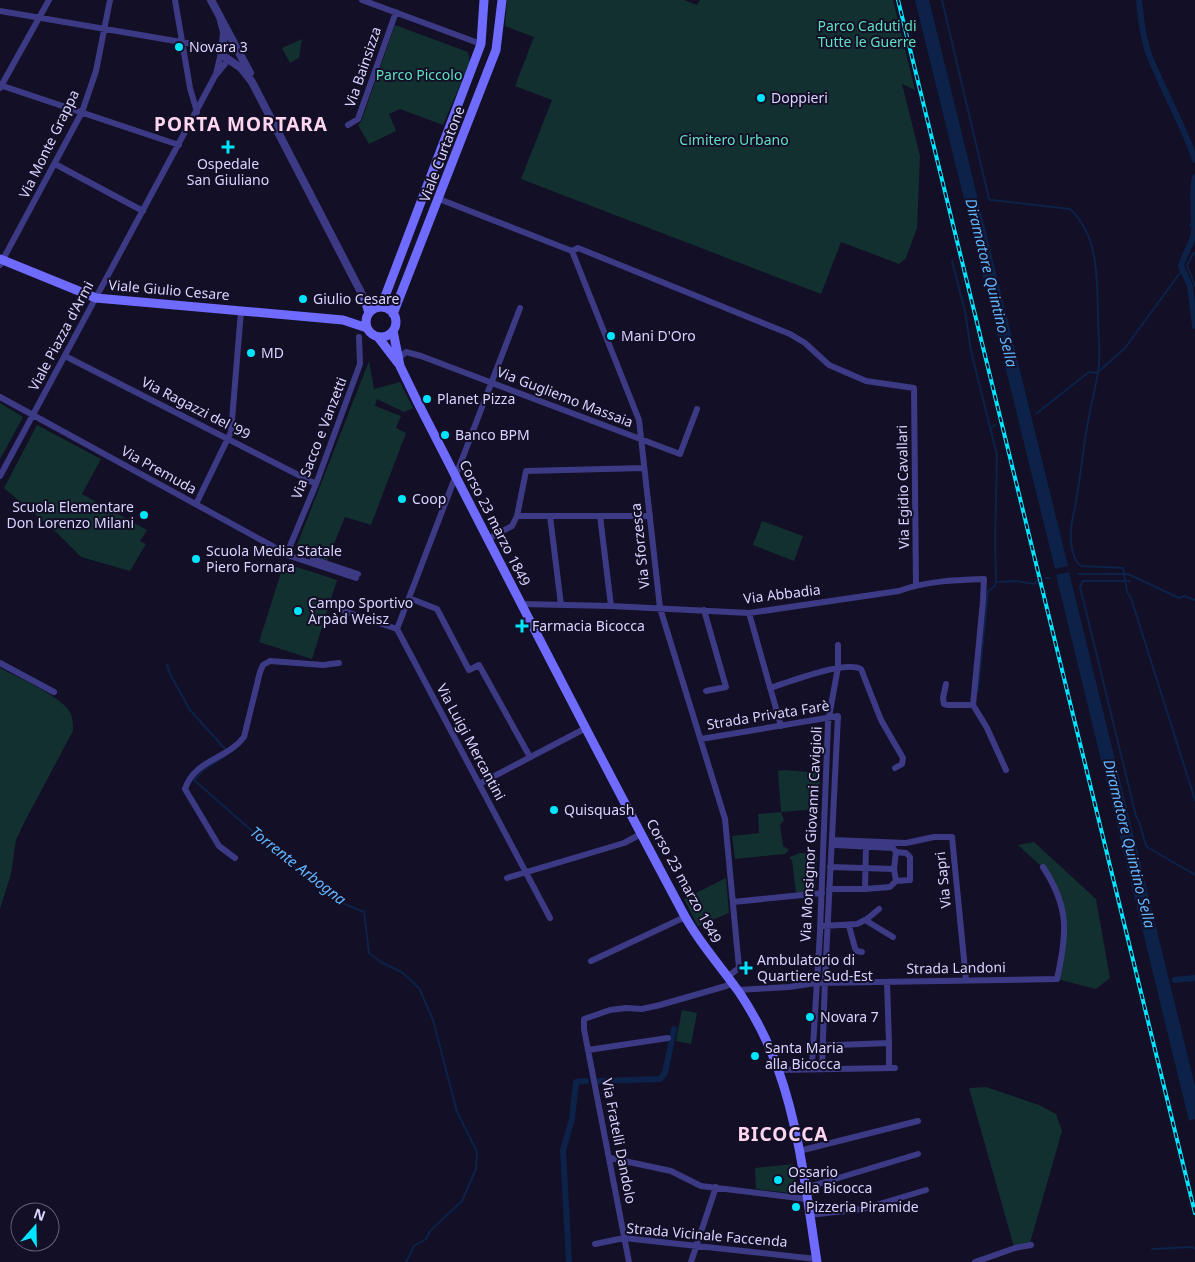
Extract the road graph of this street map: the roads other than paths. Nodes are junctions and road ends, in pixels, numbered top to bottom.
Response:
1 (50, 0) edge
2 (110, 0) edge
3 (175, 0) edge
4 (211, 0) edge
5 (362, 0) edge
6 (484, 0) edge
7 (502, 0) edge
8 (0, 11) edge
9 (396, 12) junction
10 (220, 16) junction
11 (40, 17) junction
12 (104, 28) junction
13 (182, 41) junction
14 (234, 44) junction
15 (481, 44) junction
16 (222, 50) junction
17 (238, 52) junction
18 (230, 60) junction
19 (215, 76) junction
20 (252, 82) junction
21 (0, 86) edge
22 (82, 112) junction
23 (197, 112) junction
24 (348, 125) dead end
25 (179, 145) junction
26 (55, 164) junction
27 (439, 199) junction
28 (143, 211) junction
29 (572, 251) junction
30 (1, 261) edge
31 (96, 298) junction
32 (365, 300) joint
33 (520, 308) dead end
34 (241, 311) junction
35 (373, 311) junction
36 (393, 314) junction
37 (343, 320) junction
38 (367, 328) junction
39 (393, 331) junction
40 (359, 337) dead end
41 (378, 337) junction
42 (65, 356) junction
43 (399, 362) junction
44 (492, 383) junction
45 (0, 397) edge
46 (697, 409) dead end
47 (32, 416) junction
48 (640, 438) junction
49 (229, 439) junction
50 (644, 468) junction
51 (0, 476) edge
52 (456, 477) junction
53 (316, 484) junction
54 (196, 504) junction
55 (518, 516) junction
56 (550, 516) junction
57 (600, 516) junction
58 (650, 516) junction
59 (488, 539) junction
60 (290, 546) junction
61 (274, 547) junction
62 (916, 585) junction
63 (409, 598) junction
64 (522, 604) junction
65 (561, 605) junction
66 (611, 606) junction
67 (660, 608) junction
68 (704, 610) junction
69 (344, 611) dead end
70 (749, 612) junction
71 (397, 629) junction
72 (838, 645) dead end
73 (0, 663) edge
74 (339, 663) dead end
75 (838, 667) junction
76 (946, 684) dead end
77 (770, 688) junction
78 (706, 691) dead end
79 (54, 692) dead end
80 (973, 705) junction
81 (838, 716) joint
82 (829, 718) junction
83 (781, 726) junction
84 (586, 728) junction
85 (701, 738) junction
86 (530, 757) junction
87 (894, 768) dead end
88 (1006, 770) dead end
89 (479, 784) junction
90 (641, 834) junction
91 (832, 842) junction
92 (866, 846) junction
93 (896, 852) junction
94 (235, 858) dead end
95 (830, 866) junction
96 (1042, 867) dead end
97 (865, 868) junction
98 (894, 869) junction
99 (526, 872) junction
100 (507, 878) dead end
101 (896, 881) junction
102 (829, 889) junction
103 (865, 889) junction
104 (822, 893) junction
105 (733, 902) junction
106 (879, 908) dead end
107 (685, 917) junction
108 (550, 918) dead end
109 (865, 920) junction
110 (824, 926) junction
111 (849, 926) junction
112 (893, 937) dead end
113 (862, 952) dead end
114 (591, 960) dead end
115 (966, 980) junction
116 (887, 982) junction
117 (732, 983) junction
118 (816, 983) junction
119 (824, 983) junction
120 (584, 1020) joint
121 (668, 1038) dead end
122 (889, 1043) junction
123 (813, 1046) junction
124 (823, 1046) junction
125 (588, 1050) junction
126 (812, 1063) dead end
127 (822, 1069) junction
128 (778, 1070) junction
129 (918, 1122) dead end
130 (799, 1151) junction
131 (918, 1154) dead end
132 (610, 1158) junction
133 (716, 1188) junction
134 (805, 1188) junction
135 (926, 1190) dead end
136 (806, 1199) junction
137 (809, 1215) junction
138 (624, 1238) junction
139 (595, 1244) dead end
140 (697, 1245) junction
141 (1031, 1245) dead end
142 (816, 1260) edge
143 (629, 1262) edge
144 (691, 1262) edge
145 (975, 1262) edge

1 - 11 street
2 - 12 street, Via Monte Grappa
3 - 13 street
4 - 10 street
5 - 9 street
6 - 15 main road, Viale Curtatone
7 - 27 main road, Viale Curtatone
8 - 11 street
9 - 15 street
9 - 24 street, Via Bainsizza
10 - 14 street
10 - 16 street
11 - 12 street
11 - 21 street
12 - 13 street
12 - 22 street, Via Monte Grappa
13 - 16 street
13 - 23 street
14 - 16 street
14 - 17 street
15 - 35 main road, Viale Curtatone
16 - 18 street
16 - 19 street, Viale Piazza d'Armi
17 - 18 street
17 - 20 street
18 - 19 street, Viale Piazza d'Armi
18 - 20 street
19 - 23 street, Viale Piazza d'Armi
20 - 32 street
21 - 22 street
22 - 25 street
22 - 26 street, Via Monte Grappa
23 - 25 street, Viale Piazza d'Armi
25 - 28 street, Viale Piazza d'Armi
26 - 28 street
26 - 30 street, Via Monte Grappa
27 - 29 street
27 - 36 main road, Viale Curtatone
28 - 31 street, Viale Piazza d'Armi
29 - 48 street, Via Sforzesca
29 - 62 street, Via Egidio Cavallari
30 - 31 main road, Viale Giulio Cesare
31 - 34 main road, Viale Giulio Cesare
31 - 42 street, Viale Piazza d'Armi
32 - 35 main road
33 - 44 street
34 - 37 main road, Viale Giulio Cesare
34 - 49 street
35 - 36 main road
35 - 37 main road, Viale Giulio Cesare
35 - 38 main road
36 - 39 main road
37 - 38 main road, Viale Giulio Cesare
38 - 41 main road
39 - 41 main road
39 - 43 main road, Corso 23 marzo 1849
40 - 53 street, Via Sacco e Vanzetti
41 - 43 main road, Corso 23 marzo 1849
42 - 47 street, Viale Piazza d'Armi
42 - 49 street, Via Ragazzi del '99
43 - 44 street, Via Gugliemo Massaia
43 - 52 main road, Corso 23 marzo 1849
44 - 48 street, Via Gugliemo Massaia
44 - 52 street
45 - 47 street, Via Premuda
46 - 48 street, Via Gugliemo Massaia
47 - 51 street, Viale Piazza d'Armi
47 - 54 street, Via Premuda
48 - 50 street, Via Sforzesca
49 - 53 street, Via Ragazzi del '99
49 - 54 street
50 - 55 street
50 - 58 street, Via Sforzesca
52 - 59 main road, Corso 23 marzo 1849
52 - 63 street
53 - 60 street, Via Sacco e Vanzetti
54 - 61 street, Via Premuda
55 - 56 street
55 - 59 street
56 - 57 street
56 - 65 street
57 - 58 street
57 - 66 street
58 - 67 street, Via Sforzesca
59 - 64 main road, Corso 23 marzo 1849
60 - 61 street
60 - 61 street, Via Premuda
62 - 70 street, Via Abbadia
62 - 80 street, Via Abbadia
63 - 71 street
63 - 86 street
64 - 65 street, Via Abbadia
64 - 84 main road, Corso 23 marzo 1849
65 - 66 street, Via Abbadia
66 - 67 street, Via Abbadia
67 - 68 street, Via Abbadia
67 - 85 street, Via Sforzesca
68 - 70 street, Via Abbadia
68 - 78 street
69 - 71 street
70 - 77 street
71 - 89 street, Via Luigi Mercantini
72 - 75 street, Via Monsignor Giovanni Cavigioli
73 - 79 street
74 - 94 street
75 - 77 street
75 - 82 street, Via Monsignor Giovanni Cavigioli
75 - 87 street
76 - 80 street
77 - 83 street
80 - 88 street
81 - 82 street, Strada Privata Farè
81 - 91 street, Via Monsignor Giovanni Cavigioli
82 - 83 street, Strada Privata Farè
82 - 104 street, Via Monsignor Giovanni Cavigioli
83 - 85 street, Strada Privata Farè
84 - 86 street
84 - 90 main road, Corso 23 marzo 1849
85 - 105 street, Via Sforzesca
86 - 89 street
89 - 99 street, Via Luigi Mercantini
90 - 99 street
90 - 107 main road, Corso 23 marzo 1849
91 - 92 street
91 - 95 street, Via Monsignor Giovanni Cavigioli
91 - 115 street, Via Sapri
92 - 93 street
92 - 97 street
93 - 98 street
93 - 101 street
95 - 97 street
95 - 102 street, Via Monsignor Giovanni Cavigioli
96 - 115 street, Strada Landoni
97 - 98 street
97 - 103 street
98 - 101 street
99 - 100 street
99 - 108 street, Via Luigi Mercantini
101 - 103 street
102 - 103 street
102 - 110 street, Via Monsignor Giovanni Cavigioli
104 - 105 street
104 - 110 street, Via Monsignor Giovanni Cavigioli
105 - 117 street, Via Sforzesca
106 - 109 street
107 - 114 street
107 - 117 main road, Corso 23 marzo 1849
109 - 111 street
109 - 112 street
110 - 111 street
110 - 118 street, Via Monsignor Giovanni Cavigioli
110 - 119 street, Via Monsignor Giovanni Cavigioli
111 - 113 street
115 - 116 street, Strada Landoni
116 - 119 street, Strada Landoni
116 - 122 street
117 - 118 street, Strada Landoni
117 - 120 street, Strada Landoni
117 - 128 main road, Corso 23 marzo 1849
118 - 119 street, Strada Landoni
118 - 123 street, Via Monsignor Giovanni Cavigioli
119 - 124 street, Via Monsignor Giovanni Cavigioli
120 - 125 street, Via Fratelli Dandolo
121 - 125 street
122 - 124 street
122 - 127 street
123 - 124 street
123 - 126 street, Via Monsignor Giovanni Cavigioli
124 - 127 street, Via Monsignor Giovanni Cavigioli
125 - 132 street, Via Fratelli Dandolo
127 - 128 street
128 - 130 main road, Corso 23 marzo 1849
129 - 130 street
130 - 134 main road, Corso 23 marzo 1849
131 - 134 street
132 - 133 street
132 - 138 street, Via Fratelli Dandolo
133 - 136 street
133 - 140 street
134 - 136 main road, Corso 23 marzo 1849
135 - 137 street
136 - 137 main road, Corso 23 marzo 1849
137 - 142 main road, Corso 23 marzo 1849
138 - 139 street, Strada Vicinale Faccenda
138 - 140 street, Strada Vicinale Faccenda
138 - 143 street, Via Fratelli Dandolo
140 - 142 street, Strada Vicinale Faccenda
140 - 144 street
141 - 145 street

